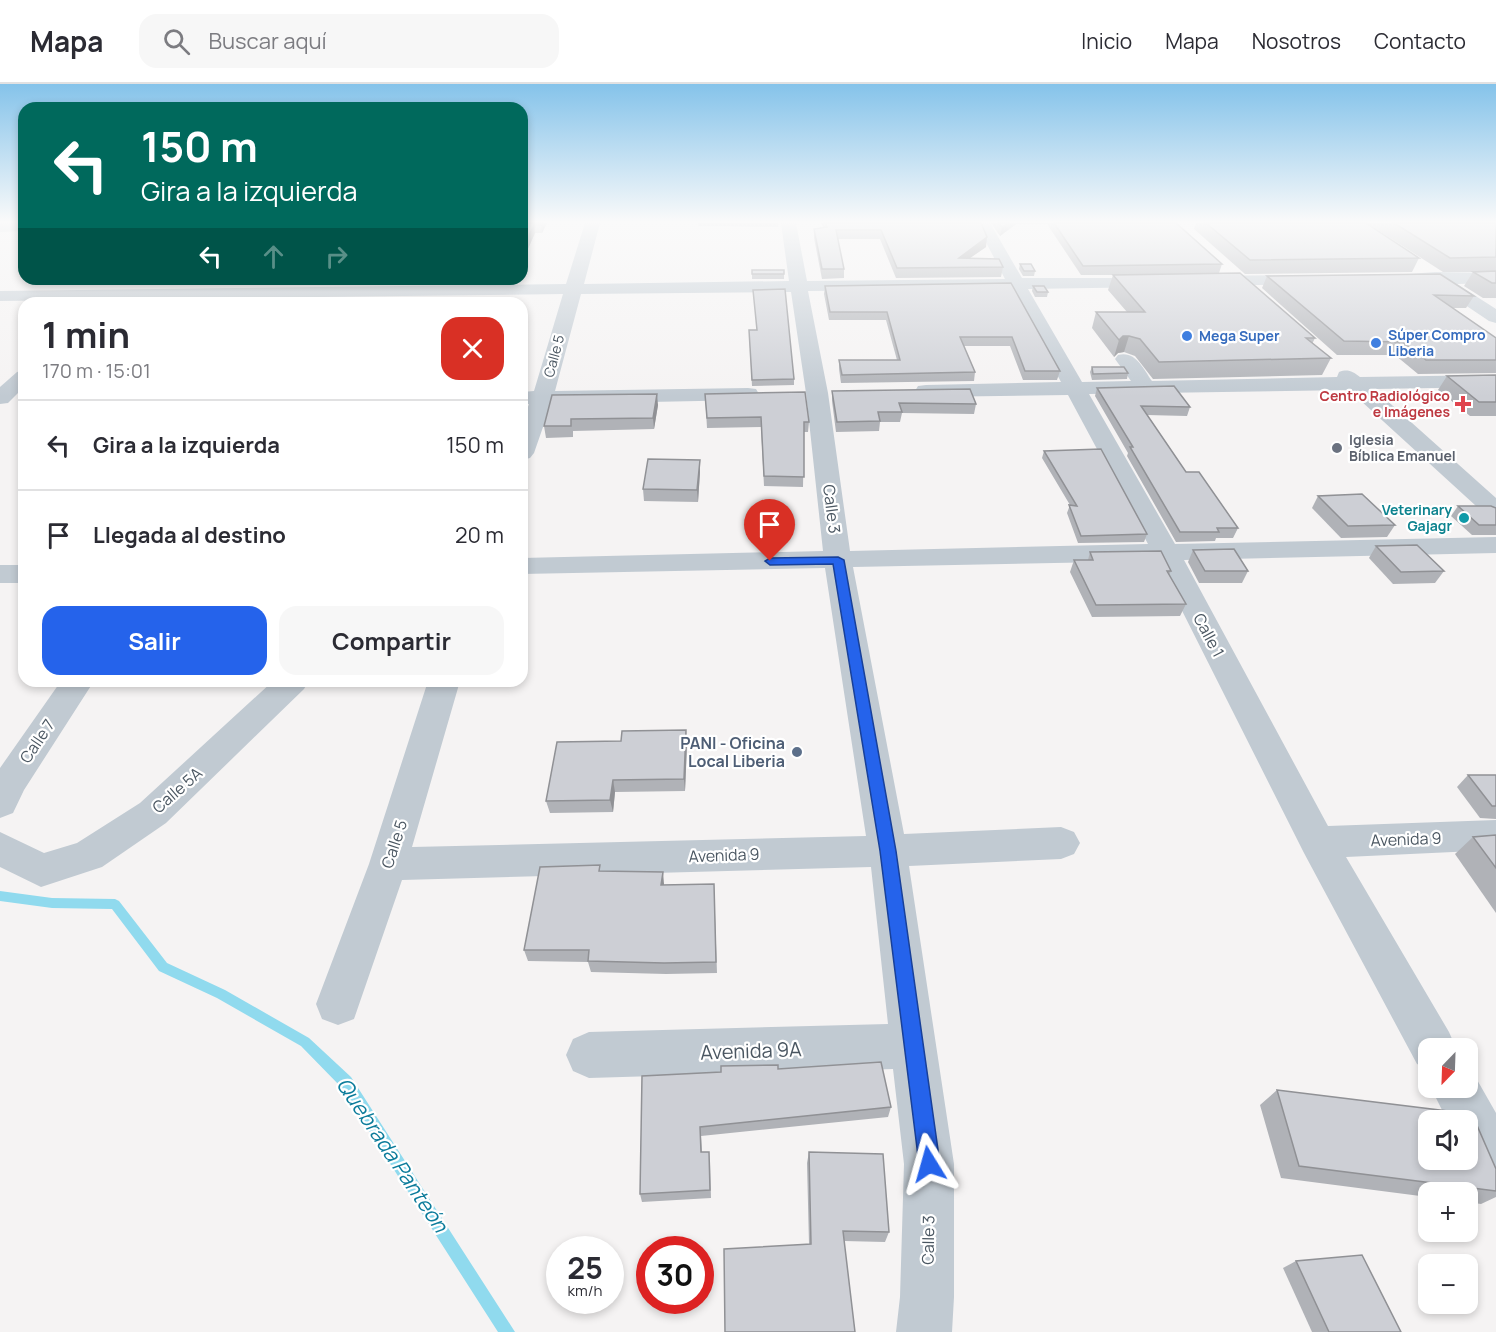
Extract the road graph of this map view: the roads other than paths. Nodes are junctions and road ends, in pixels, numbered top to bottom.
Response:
1 (574, 281) edge
2 (797, 281) edge
3 (1238, 281) edge
4 (1443, 281) edge
5 (1168, 282) edge
6 (1016, 283) junction
7 (125, 285) edge
8 (798, 286) junction
9 (572, 289) junction
10 (348, 291) edge
11 (0, 296) edge
12 (37, 297) edge
13 (112, 297) edge
14 (170, 297) edge
15 (1256, 297) edge
16 (1487, 306) edge
17 (1496, 318) edge
18 (1125, 359) edge
19 (1327, 360) edge
20 (1496, 381) edge
21 (18, 382) edge
22 (1354, 383) junction
23 (1146, 387) junction
24 (1074, 388) junction
25 (910, 391) edge
26 (769, 393) edge
27 (0, 398) edge
28 (532, 398) edge
29 (18, 406) edge
30 (0, 407) edge
31 (528, 420) edge
32 (1496, 511) edge
33 (1496, 544) edge
34 (1166, 552) junction
35 (838, 560) junction
36 (528, 567) edge
37 (0, 574) edge
38 (18, 574) edge
39 (74, 687) edge
40 (287, 687) edge
41 (442, 687) edge
42 (0, 803) edge
43 (1496, 835) edge
44 (1317, 842) junction
45 (1061, 843) dead end
46 (0, 848) edge
47 (888, 851) junction
48 (388, 864) junction
49 (338, 1004) dead end
50 (1427, 1038) edge
51 (914, 1046) junction
52 (589, 1055) dead end
53 (1461, 1098) edge
54 (1496, 1160) edge
55 (924, 1332) edge

1 - 9 street, Calle 5
2 - 8 street, Calle 3
3 - 15 street
4 - 16 street
5 - 6 street
6 - 8 street
6 - 24 street, Calle 1
7 - 13 street
8 - 9 street
8 - 35 street, Calle 3
9 - 10 street
9 - 28 street, Calle 5
10 - 14 street
11 - 12 street
16 - 17 street
18 - 23 street
19 - 22 street
20 - 22 street
21 - 27 street
22 - 23 street
22 - 32 street
23 - 24 street
24 - 25 street
24 - 34 street, Calle 1
26 - 28 street
28 - 31 street, Calle 5
29 - 30 street
33 - 34 street
34 - 35 street
34 - 44 street, Calle 1
35 - 36 street
35 - 47 street, Calle 3
37 - 38 street
39 - 42 street, Calle 7
40 - 46 street, Calle 5A
41 - 48 street, Calle 5
43 - 44 street, Avenida 9
44 - 50 street, Calle 1
45 - 47 street, Avenida 9
47 - 48 street, Avenida 9
47 - 51 street, Calle 3
48 - 49 street, Calle 5
51 - 52 street, Avenida 9A
51 - 55 street, Calle 3
53 - 54 street

